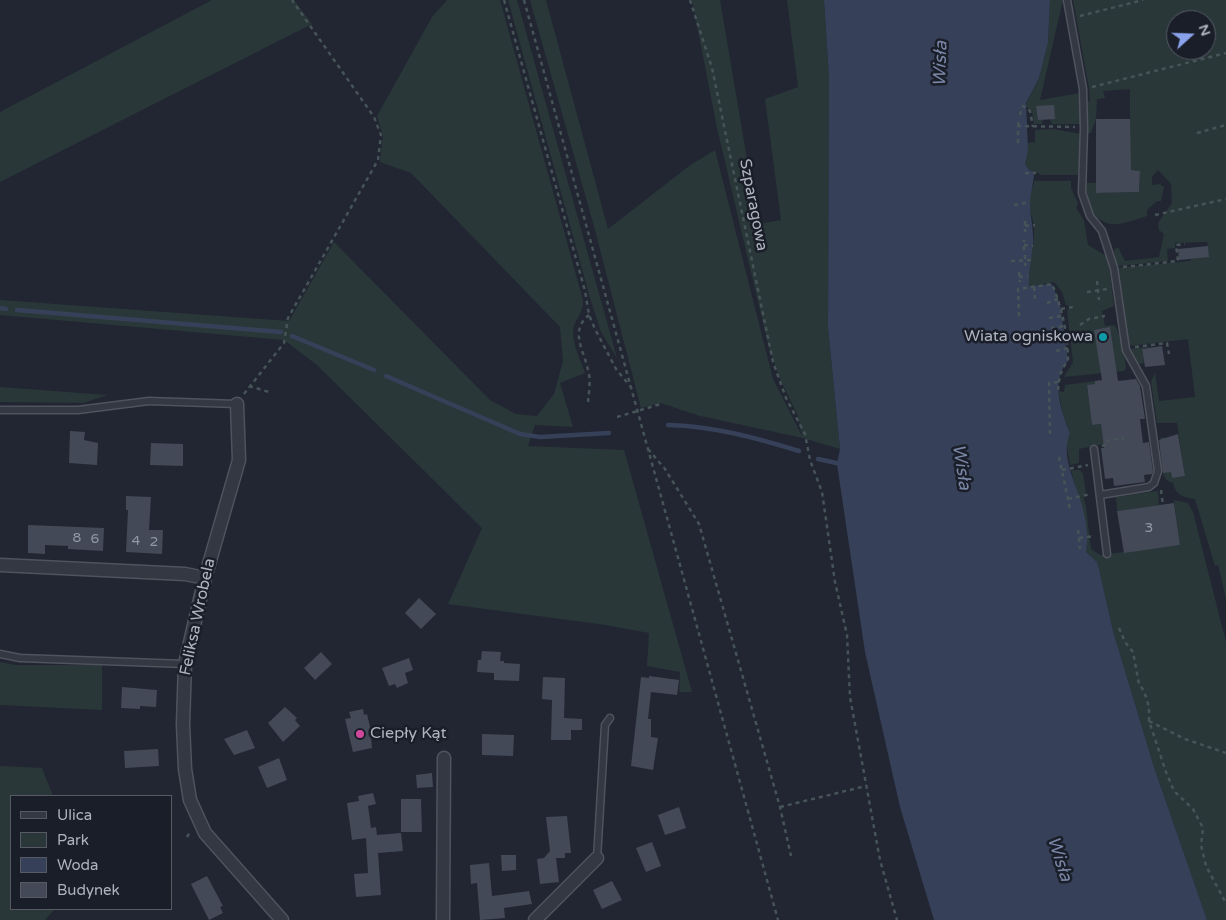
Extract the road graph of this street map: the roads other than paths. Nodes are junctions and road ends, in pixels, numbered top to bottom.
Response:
1 (1067, 0) edge
2 (237, 404) joint
3 (0, 410) edge
4 (1094, 449) dead end
5 (1100, 495) junction
6 (1107, 554) dead end
7 (0, 565) edge
8 (205, 578) junction
9 (0, 654) edge
10 (185, 664) junction
11 (610, 718) dead end
12 (444, 758) dead end
13 (597, 858) joint
14 (282, 920) edge
15 (443, 920) edge
16 (535, 920) edge

1 - 5 lane
2 - 3 lane
2 - 8 street, Feliksa Wrobela
4 - 5 lane
5 - 6 lane
7 - 8 street
8 - 10 street, Feliksa Wrobela
9 - 10 lane
10 - 14 street, Feliksa Wrobela
11 - 13 lane
12 - 15 street
13 - 16 street

